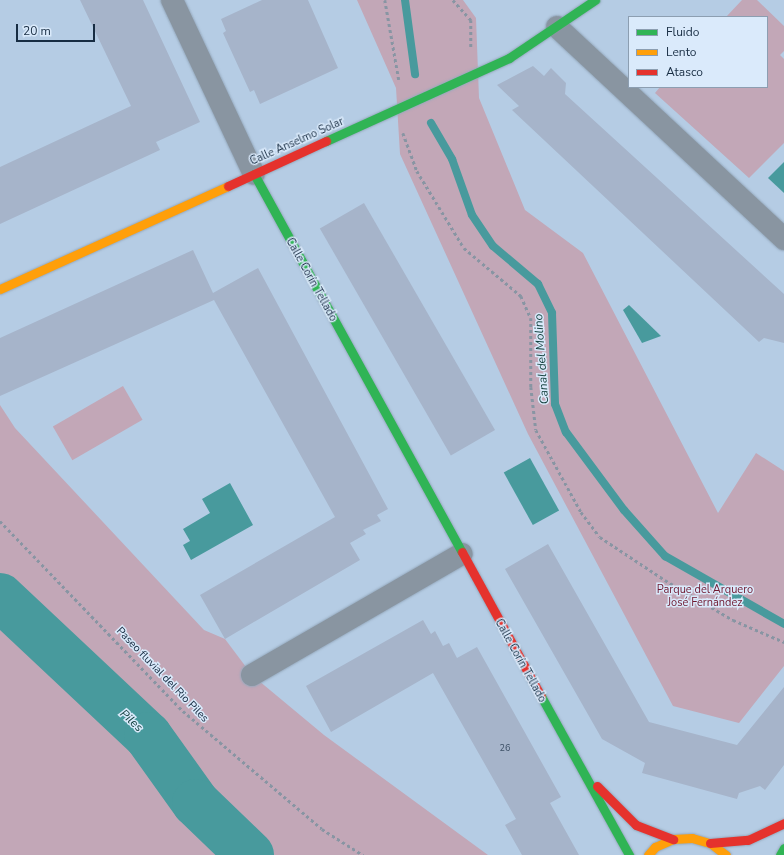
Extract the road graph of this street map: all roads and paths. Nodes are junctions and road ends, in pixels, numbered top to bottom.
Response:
1 (172, 0) edge
2 (385, 0) edge
3 (453, 0) edge
4 (595, 0) edge
5 (557, 27) junction
6 (472, 76) junction
7 (400, 86) dead end
8 (404, 137) dead end
9 (254, 174) junction
10 (784, 240) edge
11 (0, 289) edge
12 (0, 521) edge
13 (462, 554) junction
14 (784, 642) edge
15 (252, 675) dead end
16 (578, 768) junction
17 (784, 823) edge
18 (673, 839) junction
19 (710, 843) junction
20 (784, 848) edge
21 (363, 855) edge
22 (629, 855) edge
23 (648, 855) edge
24 (726, 855) edge
25 (780, 855) edge

1 - 9 street, Calle Corín Tellado
2 - 7 path
3 - 6 path
4 - 5 street, Calle Anselmo Solar
5 - 6 street, Calle Anselmo Solar
5 - 10 street
6 - 9 street, Calle Anselmo Solar
8 - 14 path
9 - 11 street, Calle Anselmo Solar
9 - 13 street, Calle Corín Tellado
12 - 21 path, Paseo fluvial del Rio Piles
13 - 15 street
13 - 16 street, Calle Corín Tellado
16 - 18 street, Calle Corín Tellado
16 - 22 street, Calle Corín Tellado
17 - 19 street
18 - 19 street
18 - 23 street
19 - 24 street
20 - 25 street

